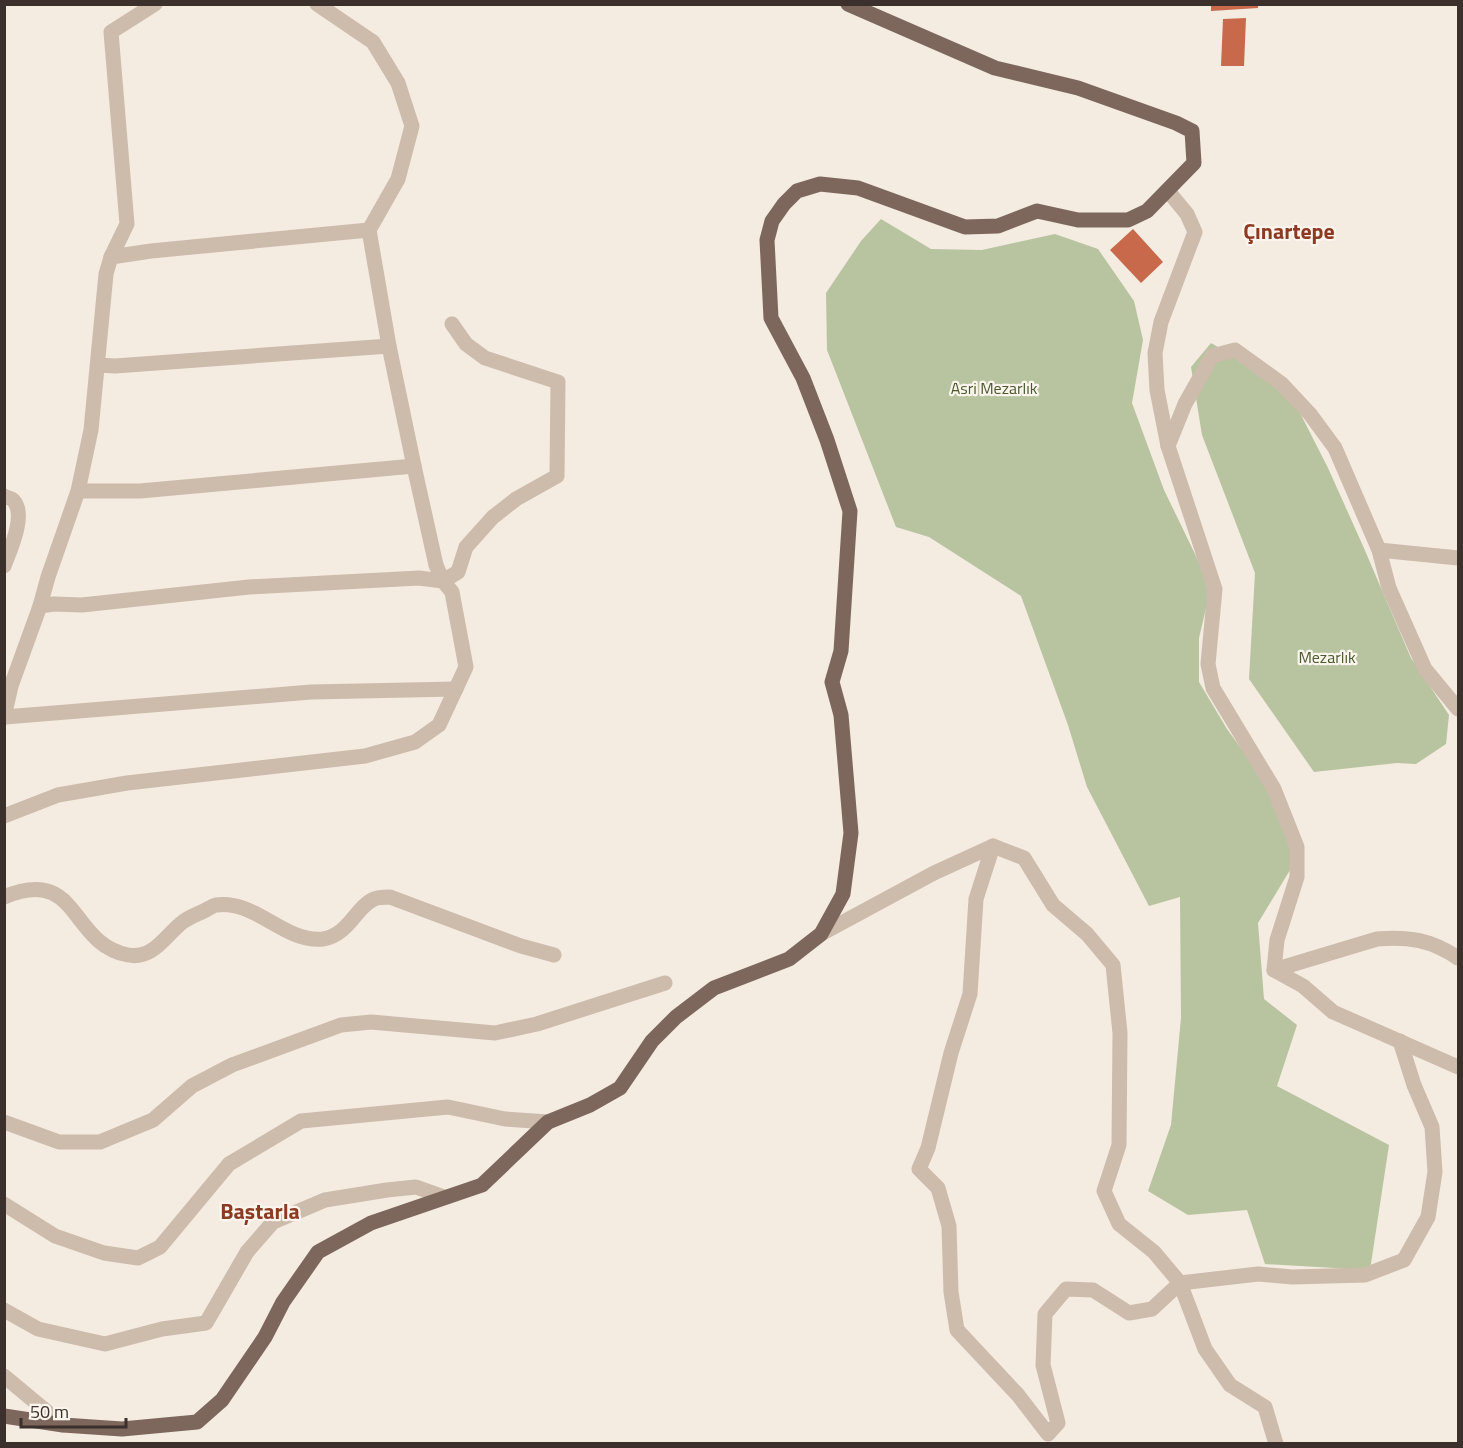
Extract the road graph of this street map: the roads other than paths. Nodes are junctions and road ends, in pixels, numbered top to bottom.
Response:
1 (155, 4) edge
2 (317, 4) edge
3 (848, 4) edge
4 (1168, 191) junction
5 (369, 230) junction
6 (111, 257) junction
7 (452, 324) dead end
8 (389, 346) junction
9 (98, 365) junction
10 (1168, 446) junction
11 (414, 466) junction
12 (78, 491) junction
13 (4, 496) edge
14 (1379, 550) junction
15 (1458, 558) edge
16 (4, 566) edge
17 (443, 581) junction
18 (40, 606) junction
19 (456, 689) junction
20 (1458, 709) edge
21 (5, 717) edge
22 (4, 816) edge
23 (993, 846) junction
24 (4, 897) edge
25 (821, 934) junction
26 (554, 955) dead end
27 (1458, 958) edge
28 (1274, 970) junction
29 (664, 982) dead end
30 (1400, 1041) junction
31 (1458, 1067) edge
32 (4, 1122) edge
33 (548, 1122) junction
34 (444, 1197) junction
35 (4, 1204) edge
36 (1180, 1283) junction
37 (4, 1310) edge
38 (4, 1376) edge
39 (4, 1416) edge
40 (63, 1425) junction
41 (1047, 1438) edge
42 (1276, 1443) edge

1 - 6 street
2 - 5 street
3 - 4 main road
4 - 10 street
4 - 25 main road
5 - 6 street
5 - 8 street
6 - 9 street
7 - 17 street
8 - 9 street
8 - 11 street
9 - 12 street
10 - 14 street
10 - 28 street
11 - 12 street
11 - 17 street
12 - 18 street
13 - 16 street
14 - 15 street
14 - 20 street
17 - 18 street
17 - 19 street
18 - 21 street
19 - 21 street
19 - 22 street
23 - 25 street
23 - 36 street
23 - 41 street
24 - 26 street
25 - 33 main road
27 - 28 street
28 - 30 street
29 - 32 street
30 - 31 street
30 - 36 street
33 - 34 main road
33 - 35 street
34 - 37 street
34 - 40 main road
36 - 41 street
36 - 42 street
38 - 40 street
39 - 40 main road

